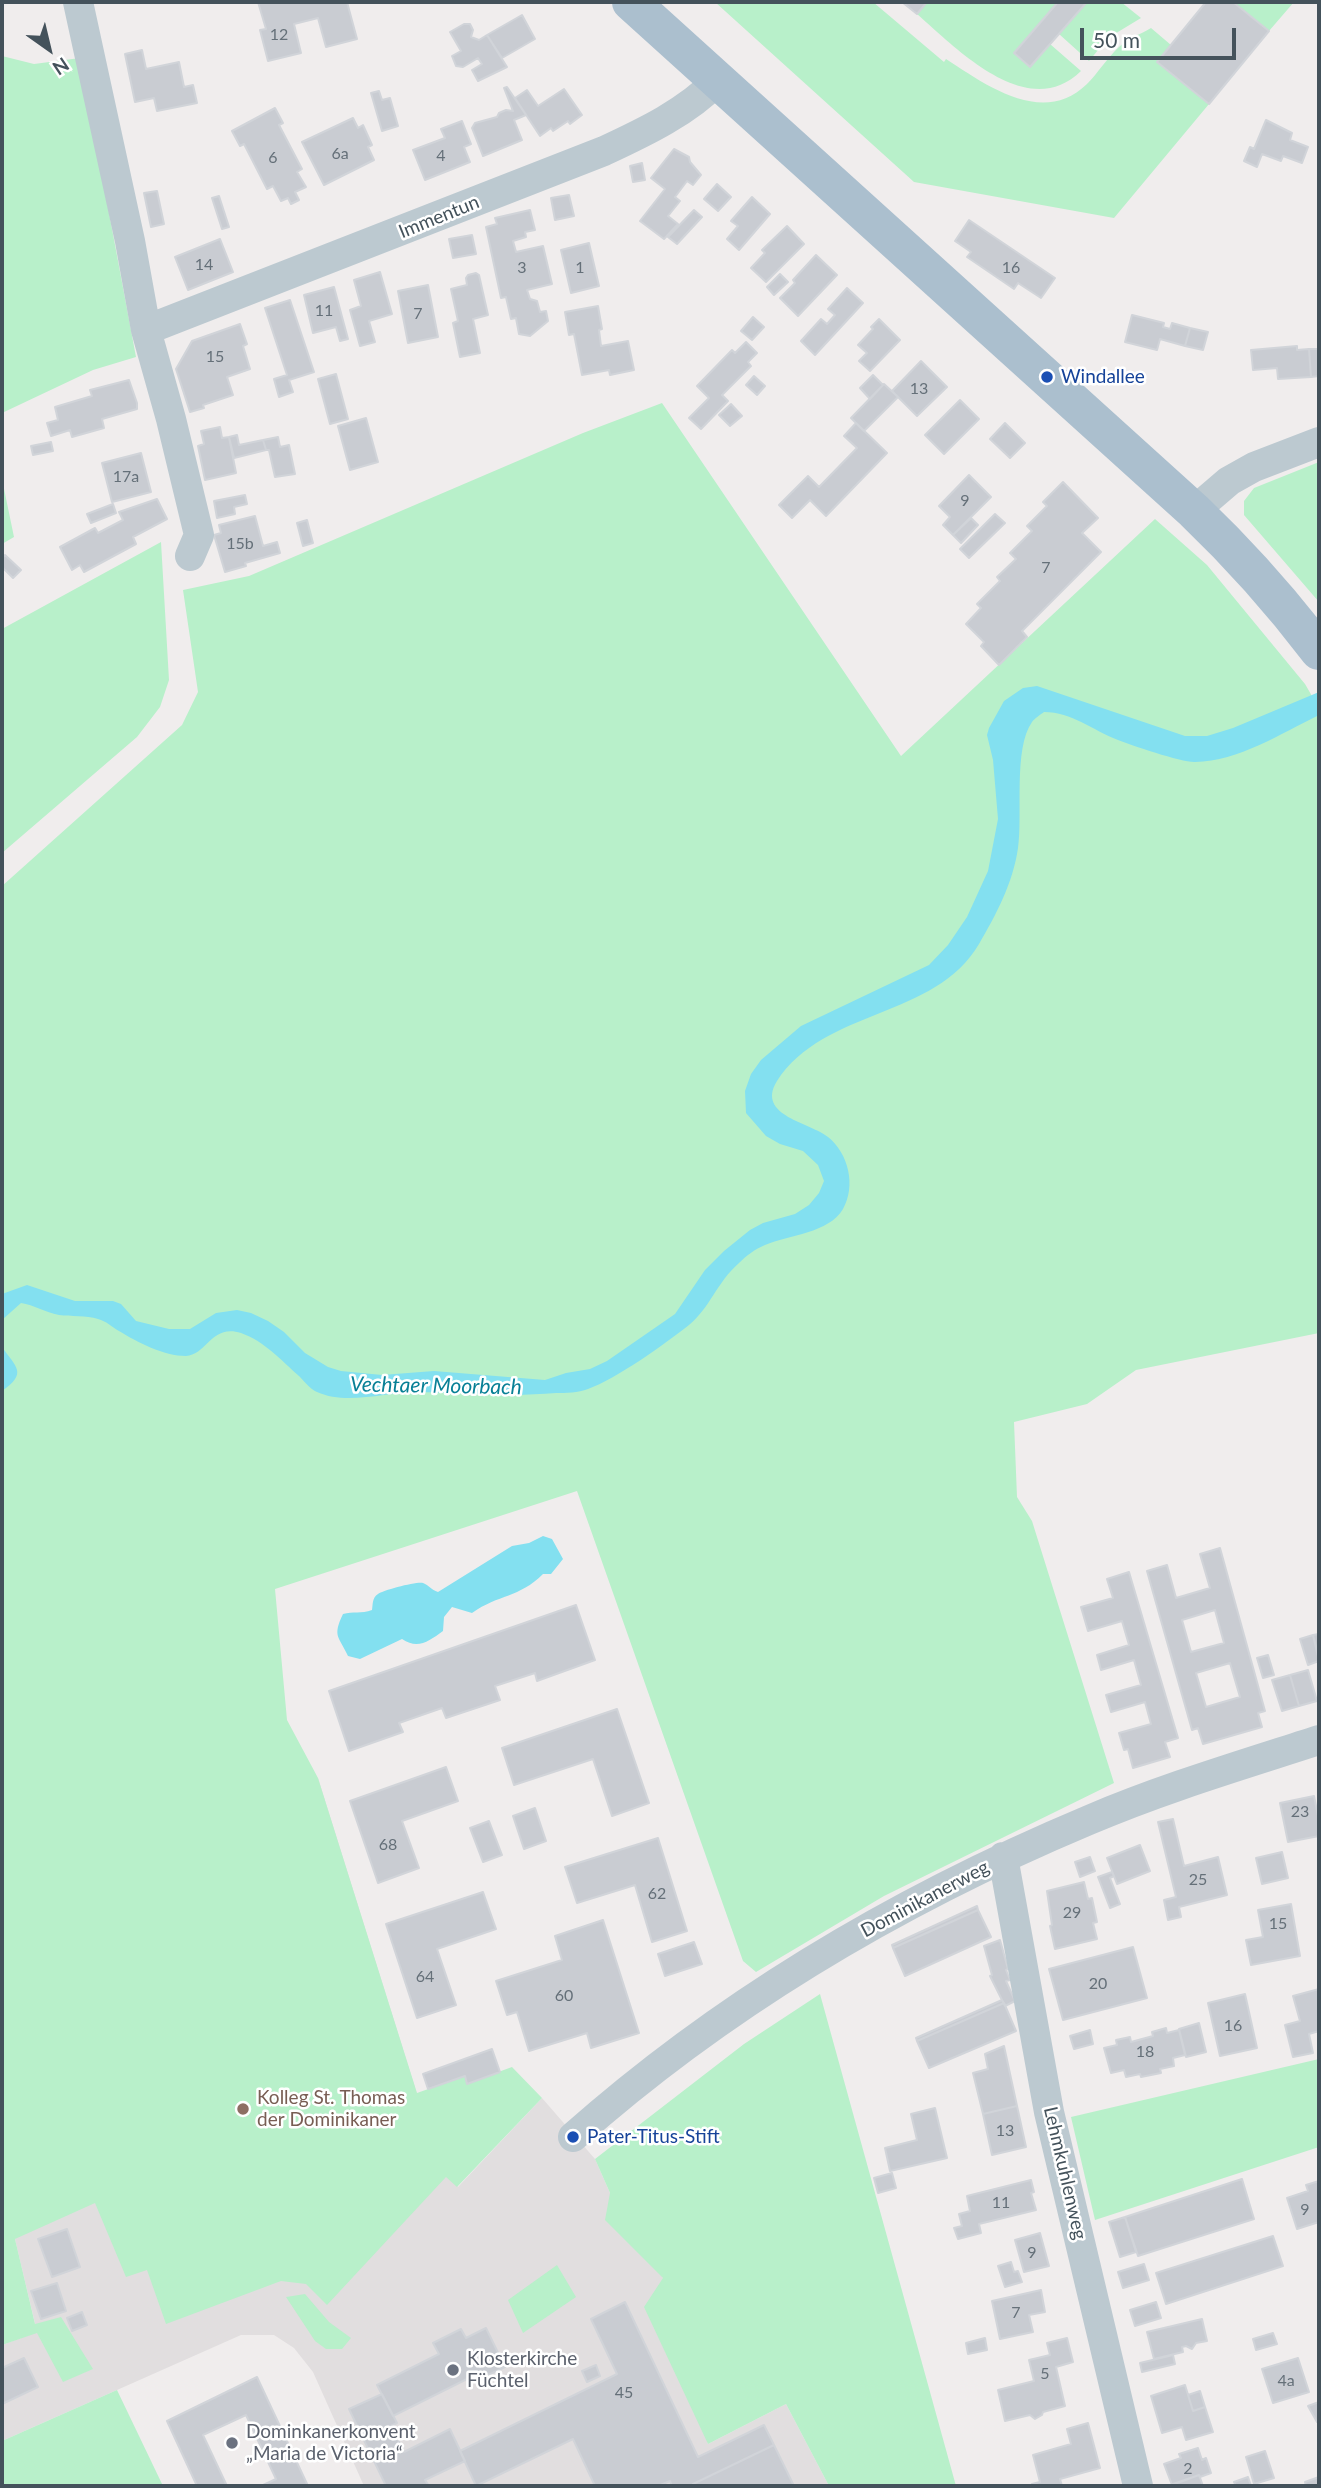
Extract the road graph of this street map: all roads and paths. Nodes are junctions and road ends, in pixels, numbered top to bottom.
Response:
1 (78, 2) edge
2 (631, 2) edge
3 (718, 80) junction
4 (146, 330) junction
5 (1319, 442) edge
6 (1194, 511) junction
7 (190, 556) dead end
8 (1319, 651) edge
9 (1319, 1740) edge
10 (1003, 1857) junction
11 (573, 2137) dead end
12 (1138, 2486) edge

1 - 4 street
2 - 3 main road
3 - 4 street, Immentun
3 - 6 main road
4 - 7 street
5 - 6 street
6 - 8 main road
9 - 10 street, Dominikanerweg
10 - 11 street, Dominikanerweg
10 - 12 street, Lehmkuhlenweg

